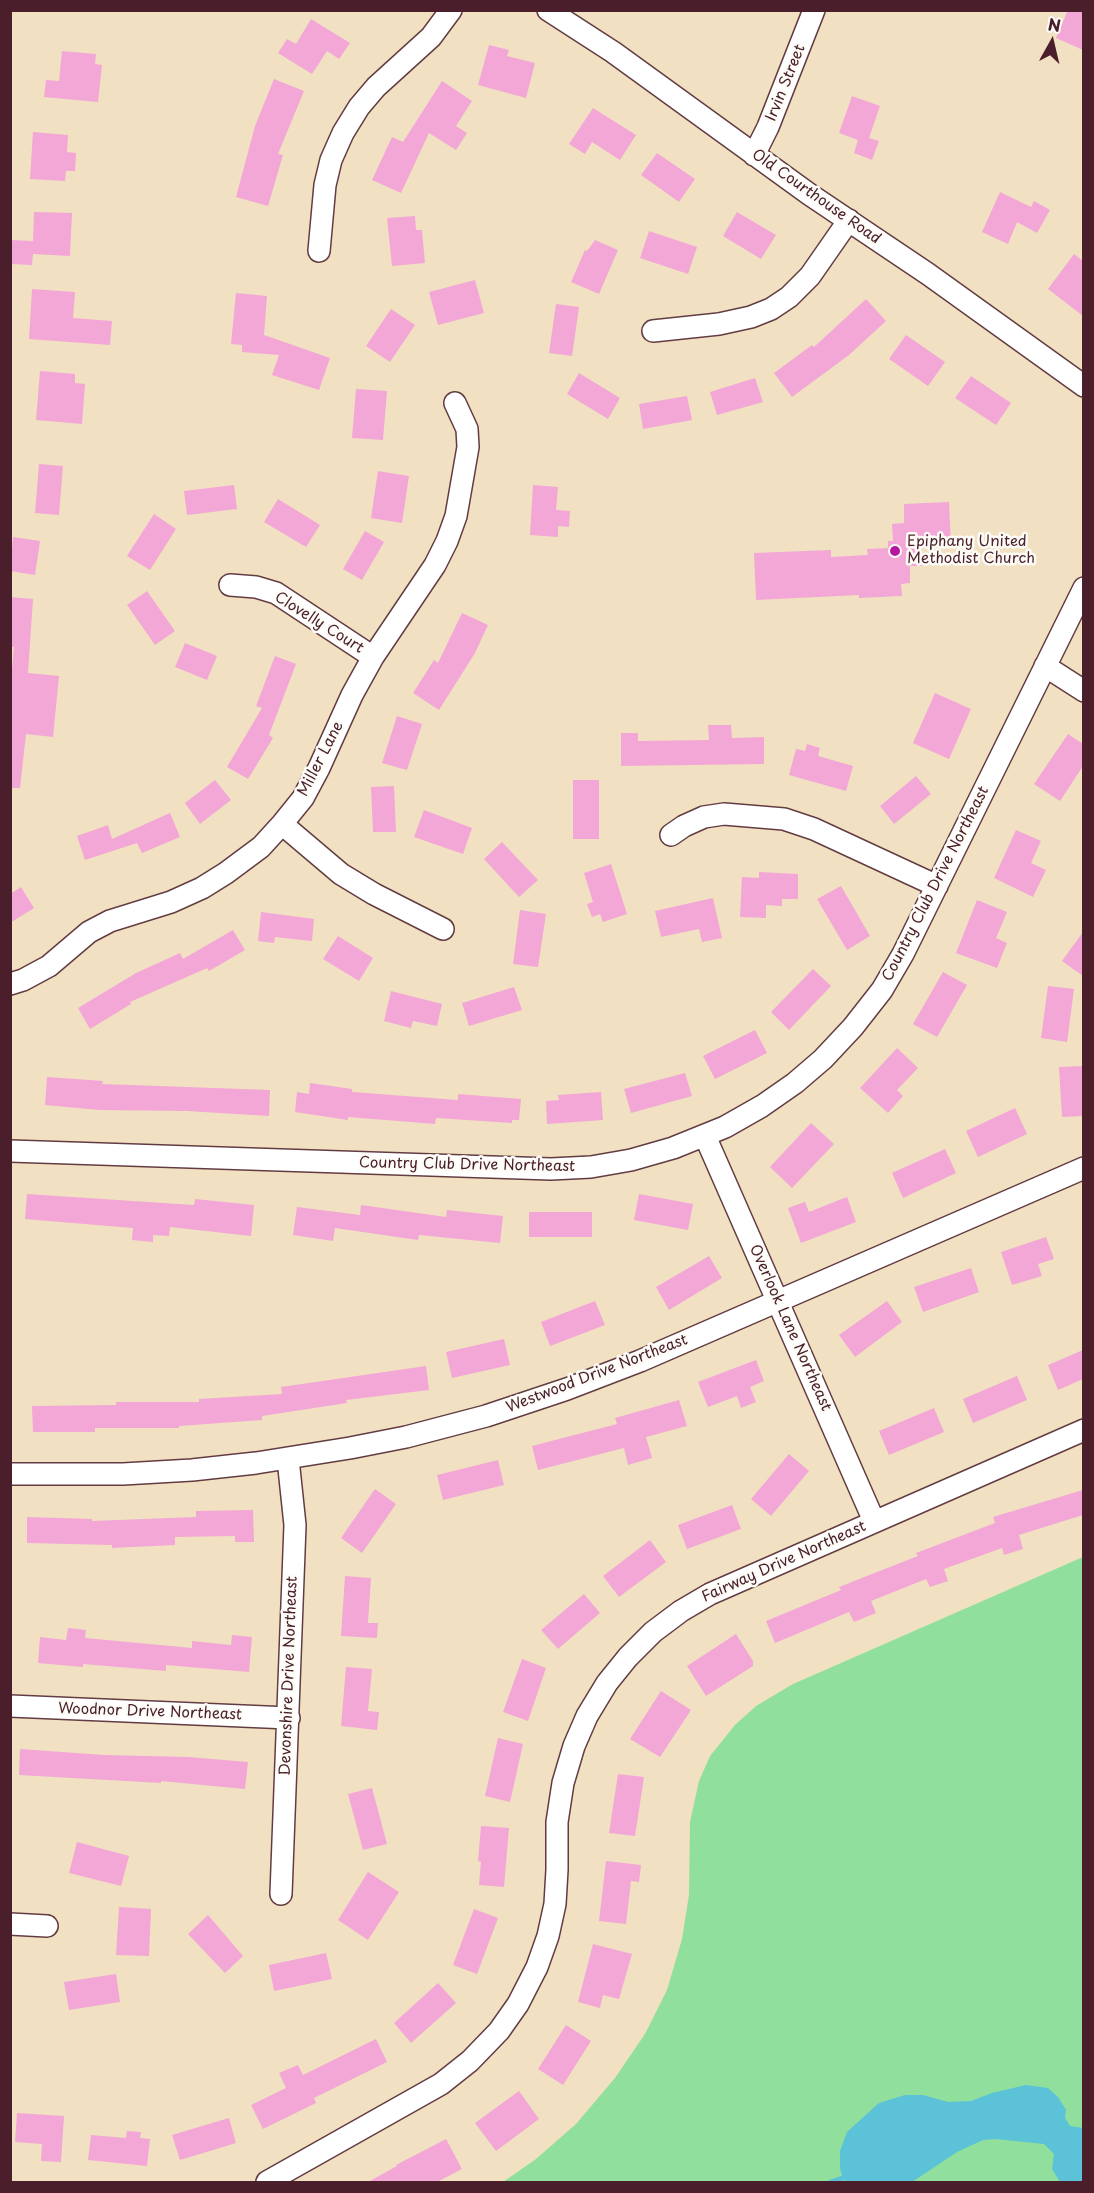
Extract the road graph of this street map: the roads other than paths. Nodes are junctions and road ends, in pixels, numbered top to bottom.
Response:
1 (451, 10) edge
2 (548, 10) edge
3 (814, 10) edge
4 (754, 155) junction
5 (849, 220) junction
6 (319, 252) dead end
7 (653, 331) dead end
8 (1083, 386) edge
9 (454, 403) dead end
10 (230, 585) dead end
11 (1083, 588) edge
12 (373, 657) junction
13 (1045, 666) junction
14 (1083, 691) edge
15 (282, 824) junction
16 (671, 836) dead end
17 (937, 886) junction
18 (443, 929) dead end
19 (10, 984) edge
20 (705, 1136) junction
21 (10, 1151) edge
22 (1083, 1168) edge
23 (778, 1301) junction
24 (1083, 1430) edge
25 (288, 1459) junction
26 (10, 1474) edge
27 (874, 1521) junction
28 (10, 1706) edge
29 (288, 1718) junction
30 (281, 1894) dead end
31 (10, 1924) edge
32 (47, 1926) dead end
33 (267, 2182) edge

1 - 6 street
2 - 4 street, Old Courthouse Road
3 - 4 street, Irvin Street
4 - 5 street, Old Courthouse Road
5 - 7 street
5 - 8 street, Old Courthouse Road
9 - 12 street, Miller Lane
10 - 12 street, Clovelly Court
11 - 13 street, Country Club Drive Northeast
12 - 15 street, Miller Lane
13 - 14 street
13 - 17 street, Country Club Drive Northeast
15 - 18 street
15 - 19 street, Miller Lane
16 - 17 street
17 - 20 street, Country Club Drive Northeast
20 - 21 street, Country Club Drive Northeast
20 - 23 street, Overlook Lane Northeast
22 - 23 street, Westwood Drive Northeast
23 - 25 street, Westwood Drive Northeast
23 - 27 street, Overlook Lane Northeast
24 - 27 street, Fairway Drive Northeast
25 - 26 street, Westwood Drive Northeast
25 - 29 street, Devonshire Drive Northeast
27 - 33 street, Fairway Drive Northeast
28 - 29 street, Woodnor Drive Northeast
29 - 30 street, Devonshire Drive Northeast
31 - 32 street

